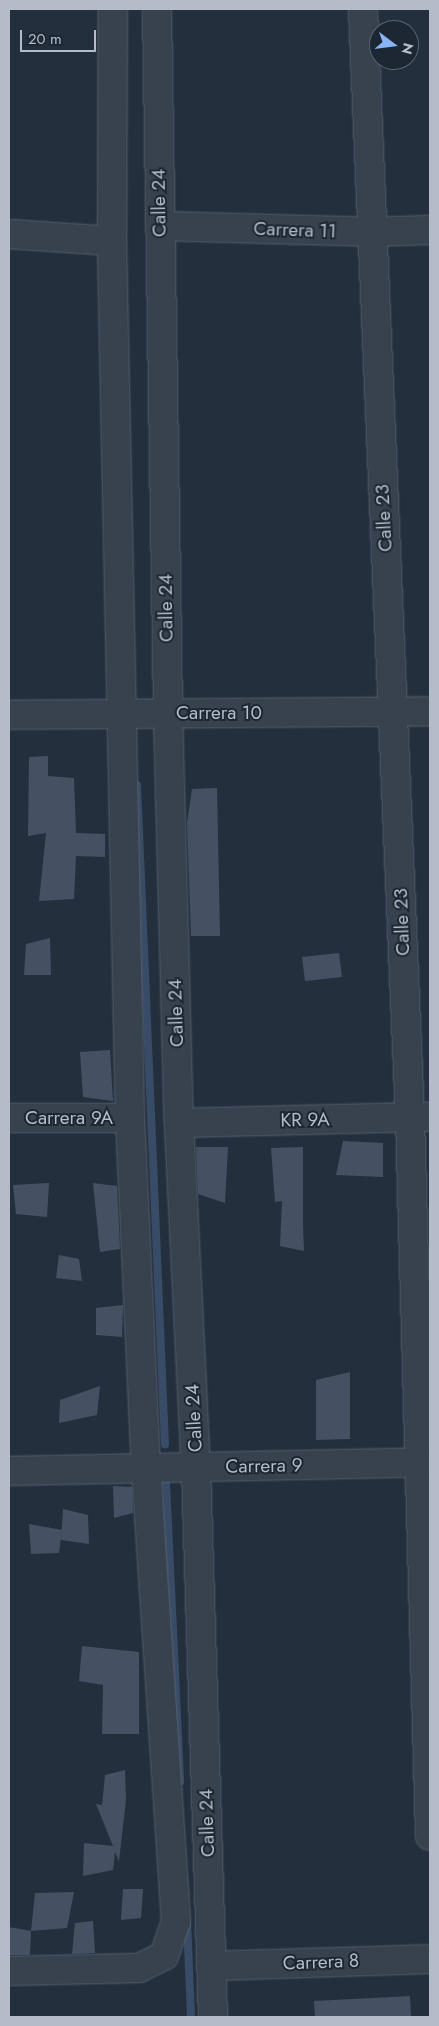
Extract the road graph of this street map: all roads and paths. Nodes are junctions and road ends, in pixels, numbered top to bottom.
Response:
1 (113, 9) edge
2 (157, 9) edge
3 (363, 9) edge
4 (160, 226) junction
5 (430, 230) edge
6 (370, 232) junction
7 (9, 234) edge
8 (112, 242) junction
9 (430, 711) edge
10 (392, 712) junction
11 (124, 713) junction
12 (165, 713) junction
13 (9, 715) edge
14 (9, 1118) edge
15 (130, 1118) junction
16 (420, 1118) edge
17 (179, 1123) junction
18 (424, 1462) edge
19 (146, 1468) junction
20 (196, 1468) junction
21 (9, 1471) edge
22 (430, 1836) edge
23 (430, 1958) edge
24 (211, 1966) junction
25 (9, 1971) edge
26 (212, 2017) edge

1 - 8 street, Calle 24
2 - 4 street, Calle 24
3 - 6 street, Calle 23
4 - 6 street, Carrera 11
4 - 12 street, Calle 24
5 - 6 street, Carrera 11
6 - 10 street, Calle 23
7 - 8 street
8 - 11 street, Calle 24
9 - 10 street, Carrera 10
10 - 12 street, Carrera 10
10 - 16 street, Calle 23
11 - 12 street, Carrera 10
11 - 13 street, Carrera 10
11 - 15 street, Calle 24
12 - 17 street, Calle 24
14 - 15 street, Carrera 9A
15 - 19 street, Calle 24
16 - 17 street, KR 9A
16 - 18 street, Calle 23
17 - 20 street, Calle 24
18 - 20 street, Carrera 9
18 - 22 street, Calle 23
19 - 20 street, Carrera 9
19 - 21 street, Carrera 9
19 - 25 street, Calle 24
20 - 24 street, Calle 24
23 - 24 street, Carrera 8
24 - 26 street, Calle 24

